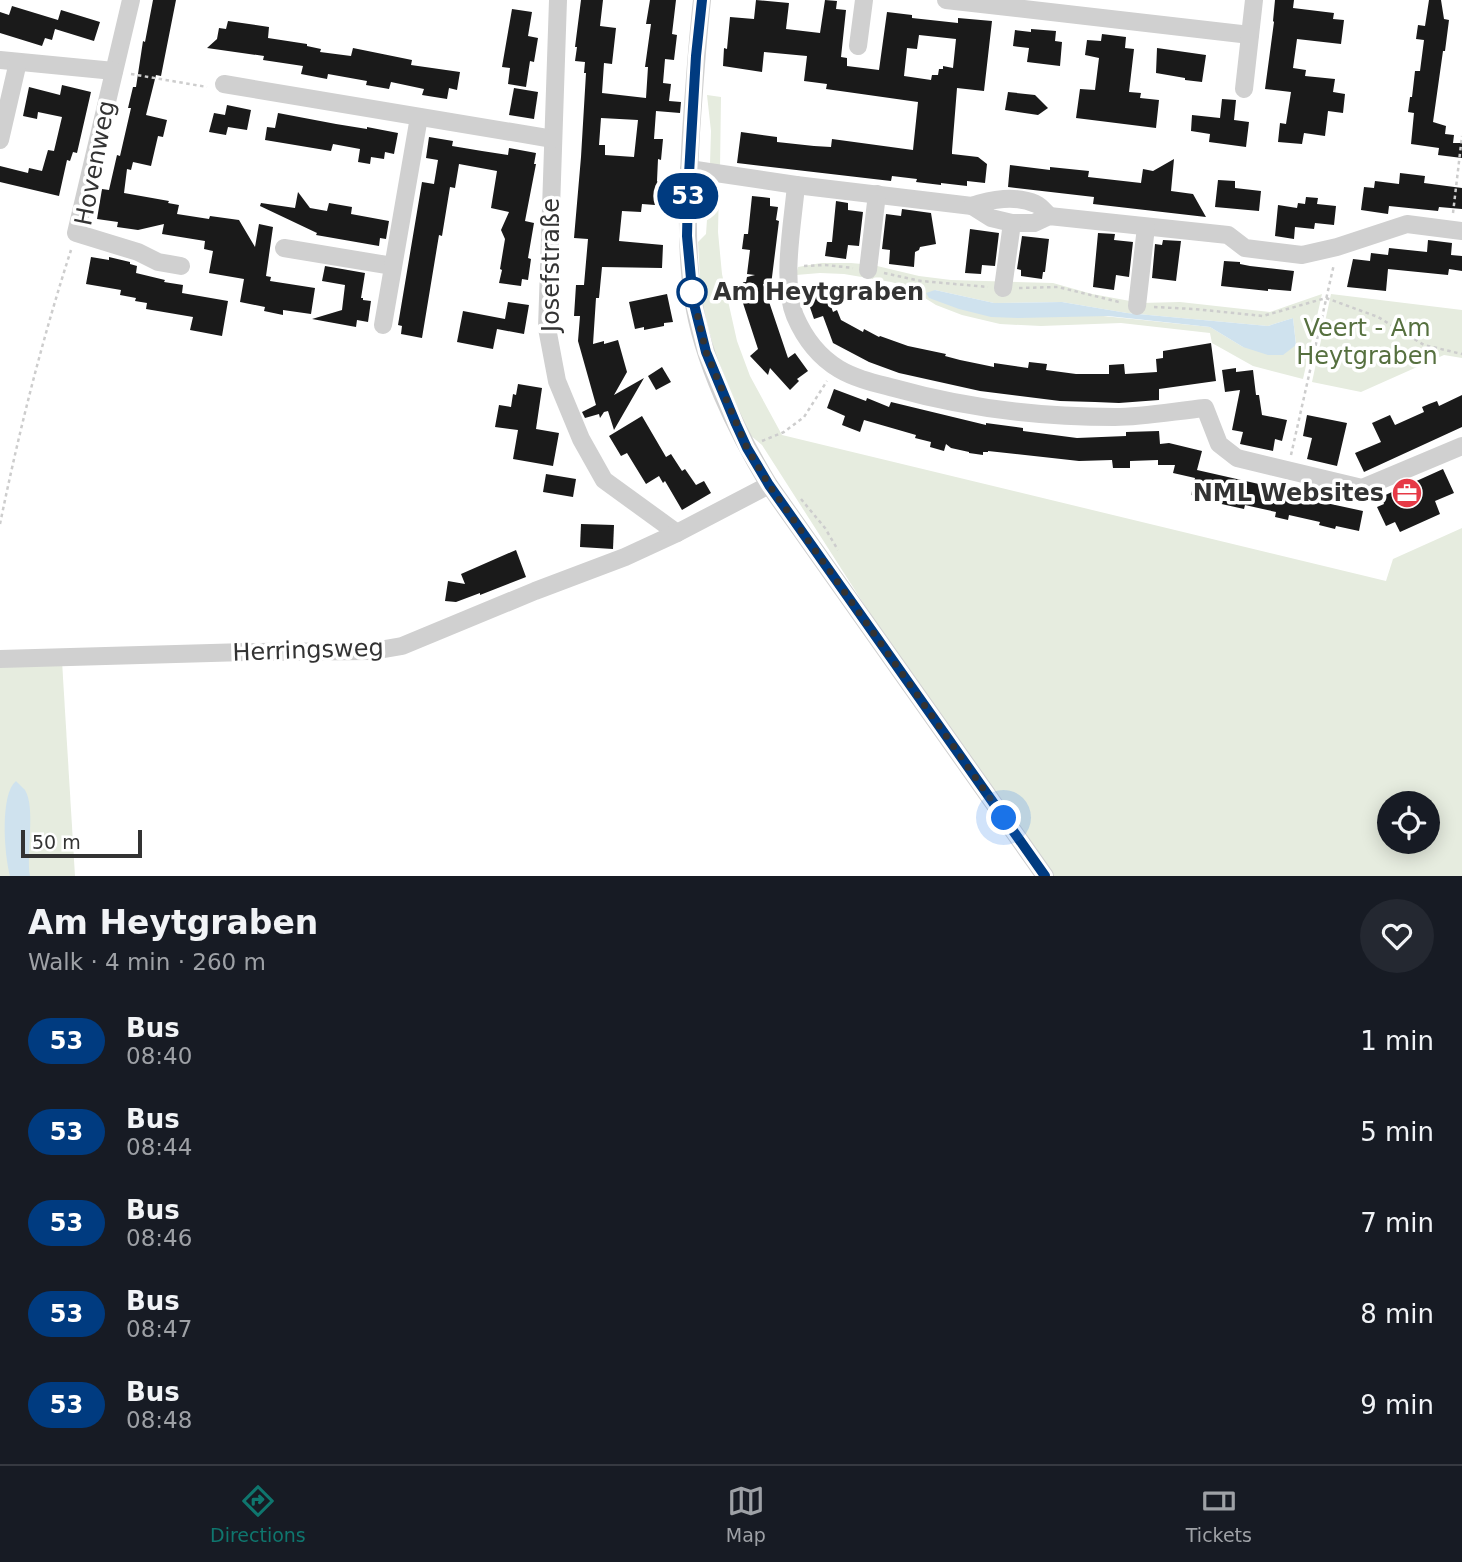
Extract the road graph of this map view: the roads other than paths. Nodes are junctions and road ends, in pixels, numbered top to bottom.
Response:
1 (131, 0) edge
2 (558, 0) edge
3 (702, 0) edge
4 (864, 0) edge
5 (946, 0) edge
6 (1254, 0) edge
7 (1250, 35) junction
8 (858, 46) dead end
9 (9, 61) edge
10 (114, 71) junction
11 (224, 84) road end
12 (1244, 89) dead end
13 (419, 117) junction
14 (553, 139) junction
15 (0, 140) edge
16 (689, 169) junction
17 (796, 185) junction
18 (877, 194) junction
19 (972, 206) junction
20 (1049, 216) junction
21 (1012, 223) junction
22 (1146, 227) junction
23 (1456, 230) edge
24 (284, 248) dead end
25 (181, 265) dead end
26 (393, 266) junction
27 (868, 270) dead end
28 (1003, 288) dead end
29 (1137, 306) dead end
30 (383, 325) dead end
31 (1462, 446) edge
32 (769, 485) junction
33 (677, 533) junction
34 (0, 659) edge
35 (1045, 876) edge

1 - 10 street, Hovenweg
2 - 14 street, Josefstraße
3 - 16 street
4 - 8 street
5 - 7 street
6 - 7 street
7 - 12 street
9 - 10 street, Hovenweg
9 - 15 street, Hovenweg
10 - 25 street, Hovenweg
11 - 13 street
13 - 14 street
13 - 26 street
14 - 33 street, Josefstraße
16 - 17 street
16 - 32 street
17 - 18 street
17 - 31 street
18 - 19 street
18 - 27 street
19 - 20 street
19 - 21 street
20 - 21 street
20 - 22 street
21 - 28 street
22 - 23 street
22 - 29 street
24 - 26 street
26 - 30 street
32 - 33 street
32 - 35 street
33 - 34 street, Herringsweg

